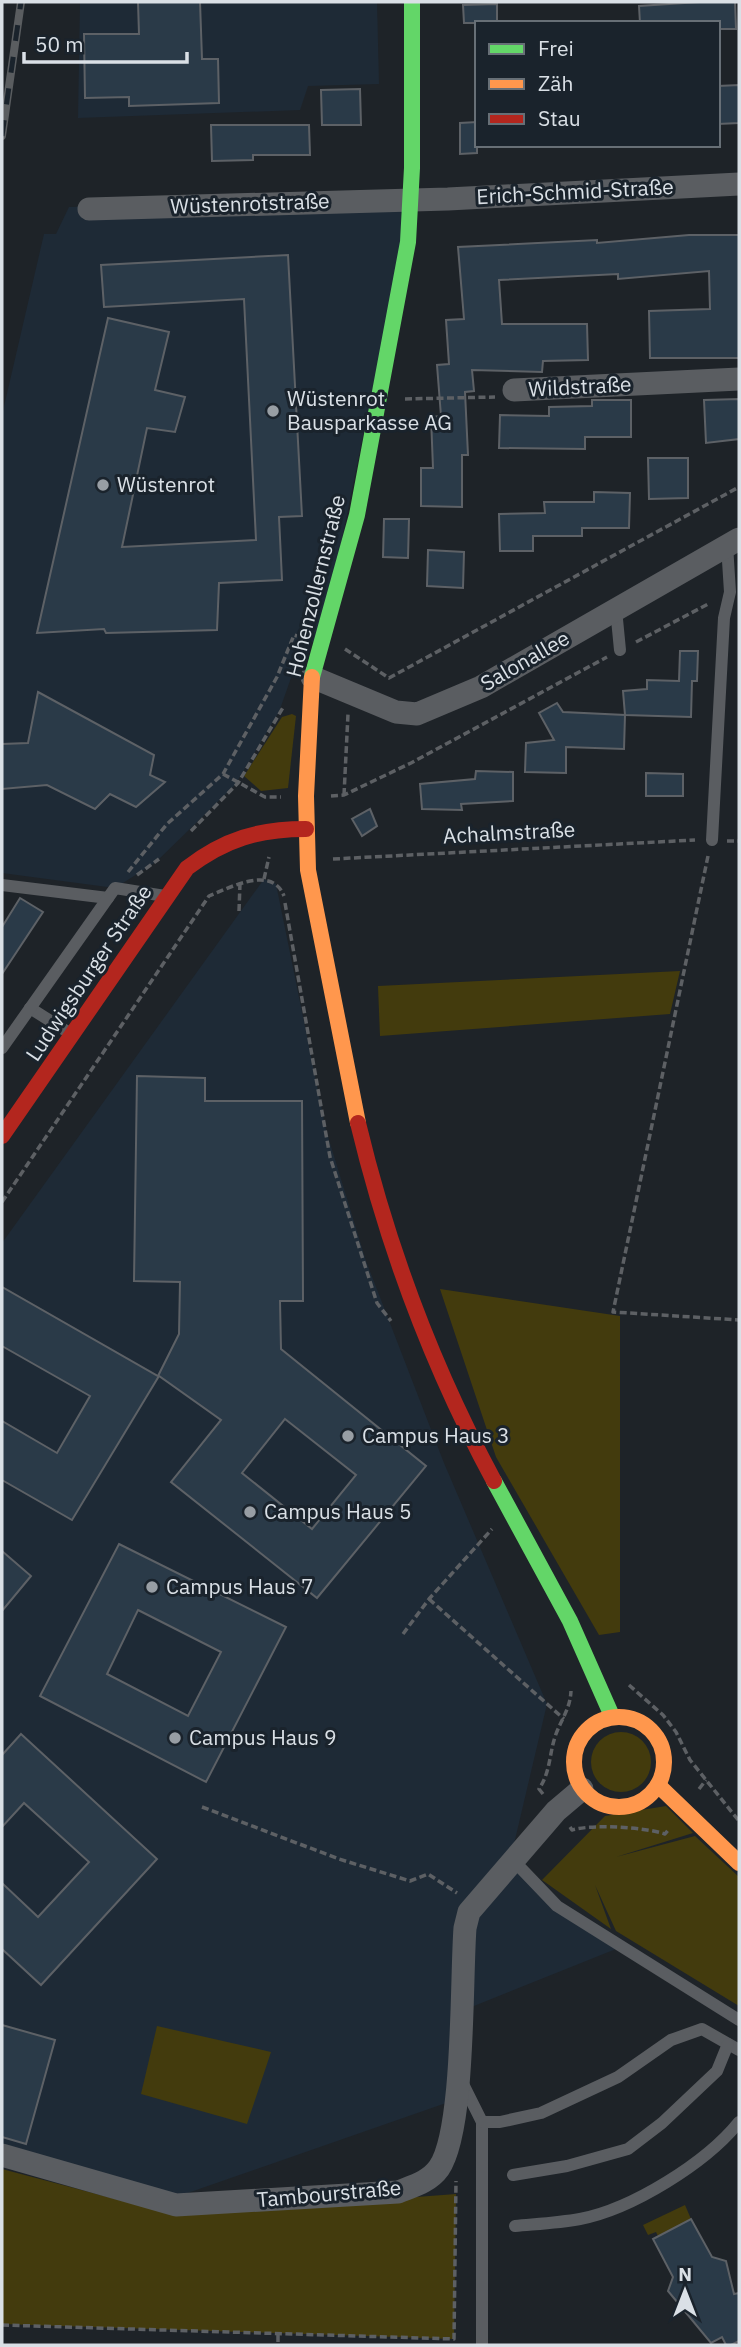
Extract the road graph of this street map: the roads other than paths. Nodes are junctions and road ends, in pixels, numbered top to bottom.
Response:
1 (412, 2) edge
2 (739, 184) edge
3 (411, 199) junction
4 (89, 209) dead end
5 (739, 380) edge
6 (513, 390) road end
7 (733, 542) edge
8 (616, 609) junction
9 (620, 650) road end
10 (314, 668) junction
11 (306, 830) junction
12 (712, 840) road end
13 (2, 886) edge
14 (112, 893) junction
15 (165, 896) junction
16 (30, 1008) junction
17 (72, 1035) junction
18 (2, 1048) edge
19 (2, 1136) edge
20 (612, 1717) junction
21 (658, 1785) junction
22 (582, 1789) junction
23 (513, 1860) junction
24 (739, 1863) edge
25 (739, 2020) edge
26 (734, 2047) edge
27 (458, 2072) junction
28 (482, 2122) junction
29 (739, 2122) edge
30 (2, 2155) edge
31 (513, 2175) dead end
32 (515, 2226) dead end
33 (482, 2345) edge

1 - 3 main road, Hohenzollernstraße
2 - 3 street, Erich-Schmid-Straße
3 - 4 street, Wüstenrotstraße
3 - 10 main road, Hohenzollernstraße
5 - 6 street, Wildstraße
7 - 8 street, Salonallee
7 - 12 lane, Salonallee
8 - 9 lane
8 - 10 street, Salonallee
10 - 11 main road, Hohenzollernstraße
11 - 15 main road, Ludwigsburger Straße
11 - 20 main road, Hohenzollernstraße
13 - 14 lane
14 - 15 lane
14 - 16 lane
15 - 17 main road, Ludwigsburger Straße
16 - 17 lane
16 - 18 lane
17 - 19 main road, Ludwigsburger Straße
20 - 21 main road
20 - 22 main road
21 - 22 main road
21 - 24 main road
22 - 23 street, Tambourstraße
23 - 25 lane
23 - 27 street, Tambourstraße
26 - 28 lane
26 - 31 lane
27 - 28 lane
27 - 30 street, Tambourstraße
28 - 33 lane
29 - 32 lane

